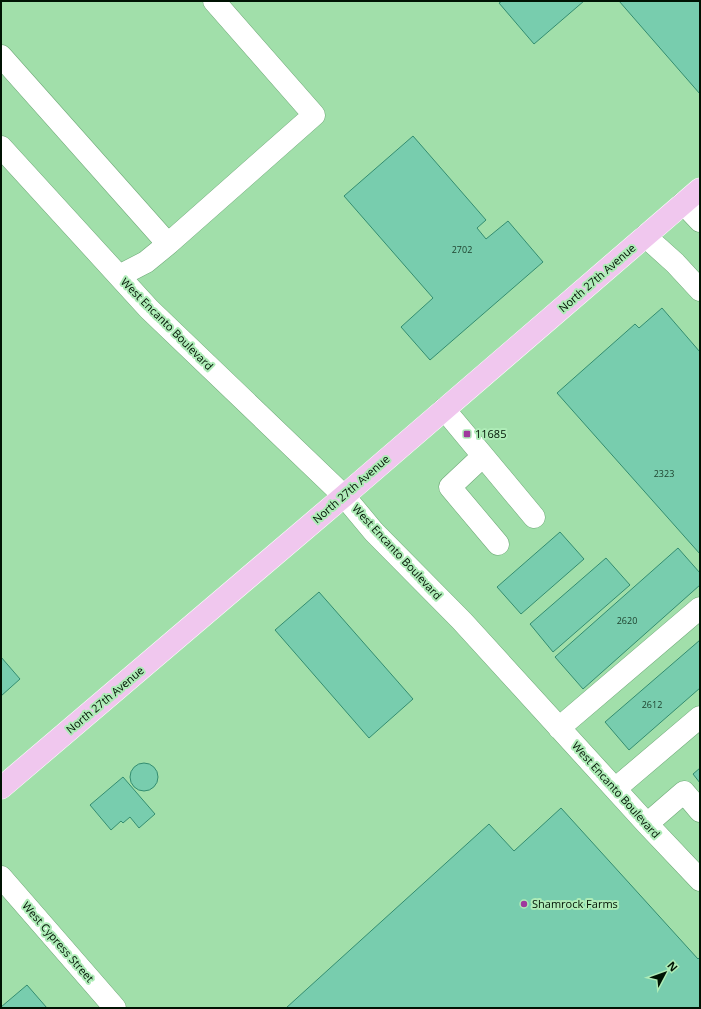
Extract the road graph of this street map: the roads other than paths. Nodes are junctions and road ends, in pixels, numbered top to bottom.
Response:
1 (214, 1) edge
2 (1, 56) edge
3 (1, 147) edge
4 (700, 189) edge
5 (683, 203) junction
6 (700, 221) edge
7 (645, 236) junction
8 (168, 244) junction
9 (119, 276) junction
10 (700, 290) edge
11 (444, 409) junction
12 (483, 456) junction
13 (344, 496) junction
14 (534, 517) dead end
15 (498, 544) dead end
16 (700, 608) edge
17 (700, 717) edge
18 (559, 728) junction
19 (1, 788) edge
20 (615, 789) junction
21 (700, 811) edge
22 (647, 824) junction
23 (1, 877) edge
24 (700, 880) edge
25 (115, 1008) edge

1 - 8 street
2 - 8 street
3 - 9 street, West Encanto Boulevard
4 - 5 main road, North 27th Avenue
5 - 6 street
5 - 7 main road, North 27th Avenue
7 - 10 street
7 - 11 main road, North 27th Avenue
8 - 9 street
9 - 13 street, West Encanto Boulevard
11 - 12 street
11 - 13 main road, North 27th Avenue
12 - 14 street
12 - 15 street
13 - 18 street, West Encanto Boulevard
13 - 19 main road, North 27th Avenue
16 - 18 street
17 - 20 street
18 - 20 street, West Encanto Boulevard
20 - 22 street, West Encanto Boulevard
21 - 22 street
22 - 24 street, West Encanto Boulevard
23 - 25 street, West Cypress Street

